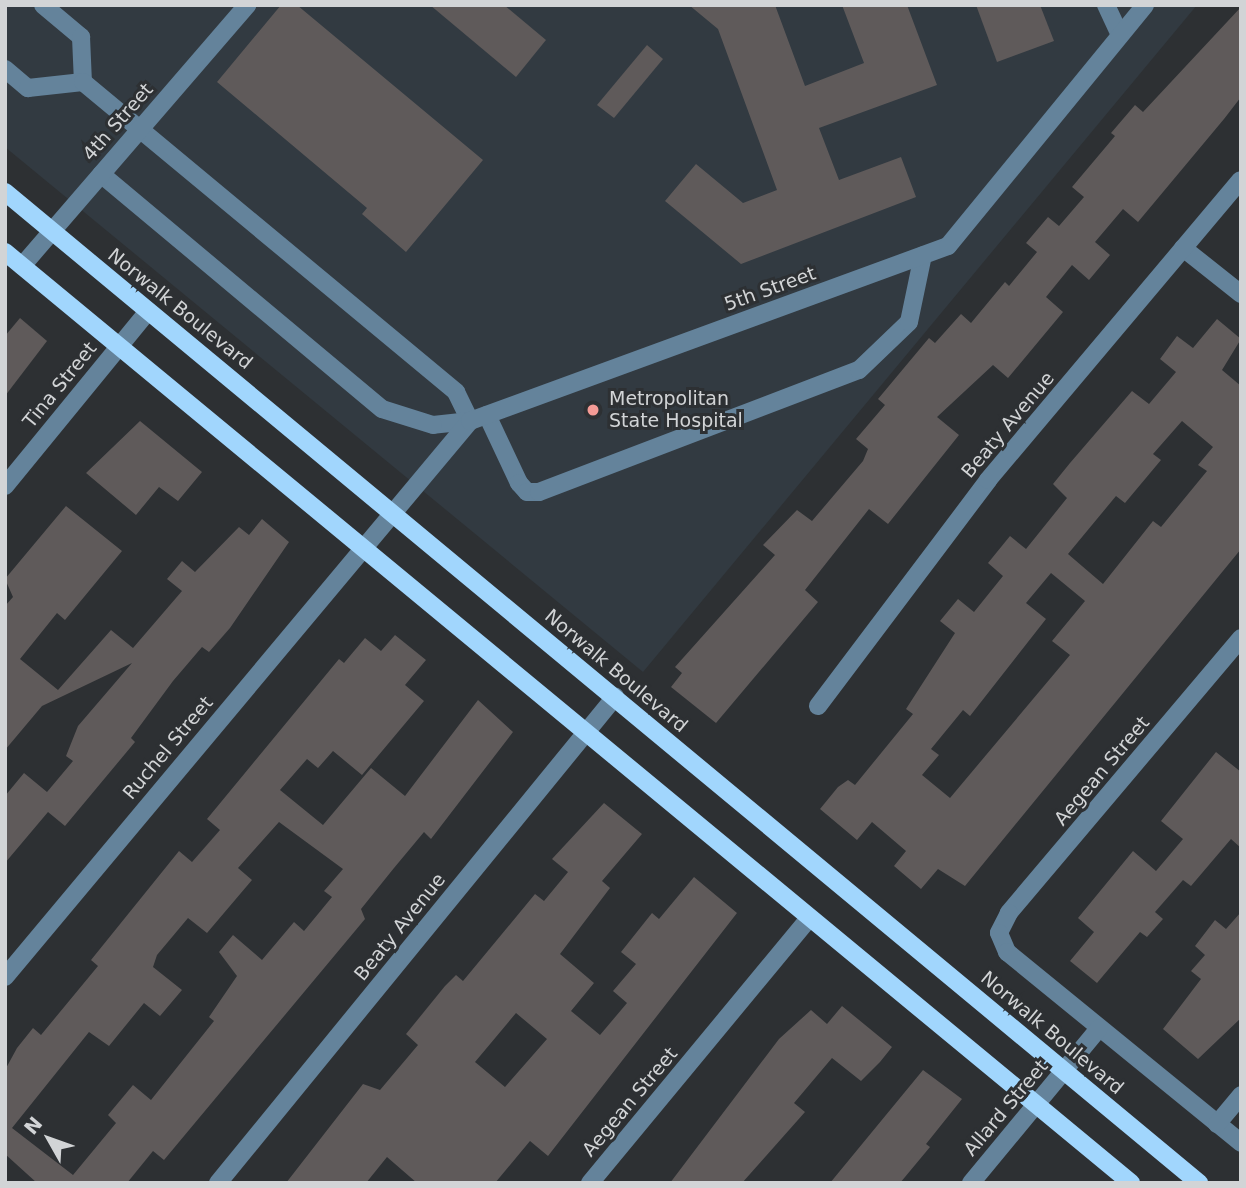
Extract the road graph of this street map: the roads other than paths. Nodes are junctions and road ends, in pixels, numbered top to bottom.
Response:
1 (43, 5) edge
2 (247, 5) edge
3 (1106, 5) edge
4 (1145, 5) edge
5 (1121, 35) junction
6 (5, 69) edge
7 (83, 82) junction
8 (140, 129) junction
9 (101, 174) junction
10 (1241, 180) edge
11 (5, 192) edge
12 (52, 231) junction
13 (1184, 248) junction
14 (5, 253) edge
15 (923, 255) junction
16 (22, 266) junction
17 (1241, 294) edge
18 (148, 311) junction
19 (119, 347) junction
20 (478, 418) junction
21 (5, 486) edge
22 (391, 510) junction
23 (362, 547) junction
24 (1241, 638) edge
25 (615, 697) junction
26 (818, 706) dead end
27 (586, 732) junction
28 (809, 918) junction
29 (5, 977) edge
30 (1099, 1028) junction
31 (1065, 1071) junction
32 (1241, 1095) edge
33 (1036, 1104) junction
34 (1217, 1124) junction
35 (1241, 1143) edge
36 (218, 1183) edge
37 (590, 1183) edge
38 (971, 1183) edge
39 (1131, 1183) edge
40 (1199, 1183) edge

1 - 7 street
2 - 8 street, 4th Street
3 - 5 street
4 - 5 street, 5th Street
5 - 15 street, 5th Street
6 - 7 street
7 - 8 street
8 - 9 street, 4th Street
8 - 20 street
9 - 12 street, 4th Street
9 - 20 street
10 - 13 street, Beaty Avenue
11 - 12 main road, Norwalk Boulevard
12 - 16 street, 4th Street
12 - 18 main road, Norwalk Boulevard
13 - 17 street
13 - 26 street, Beaty Avenue
14 - 16 main road
15 - 20 street, 5th Street
15 - 20 street
16 - 19 main road
18 - 19 street, Tina Street
18 - 22 main road, Norwalk Boulevard
19 - 21 street, Tina Street
19 - 23 main road
20 - 22 street, 5th Street
22 - 23 street, 5th Street
22 - 25 main road, Norwalk Boulevard
23 - 27 main road
23 - 29 street, Ruchel Street
24 - 30 street, Aegean Street
25 - 27 street, Beaty Avenue
25 - 31 main road, Norwalk Boulevard
27 - 28 main road
27 - 36 street, Beaty Avenue
28 - 33 main road
28 - 37 street, Aegean Street
30 - 31 street, Allard Street
30 - 34 street
31 - 33 street, Allard Street
31 - 40 main road, Norwalk Boulevard
32 - 34 street
33 - 38 street, Allard Street
33 - 39 main road
34 - 35 street

